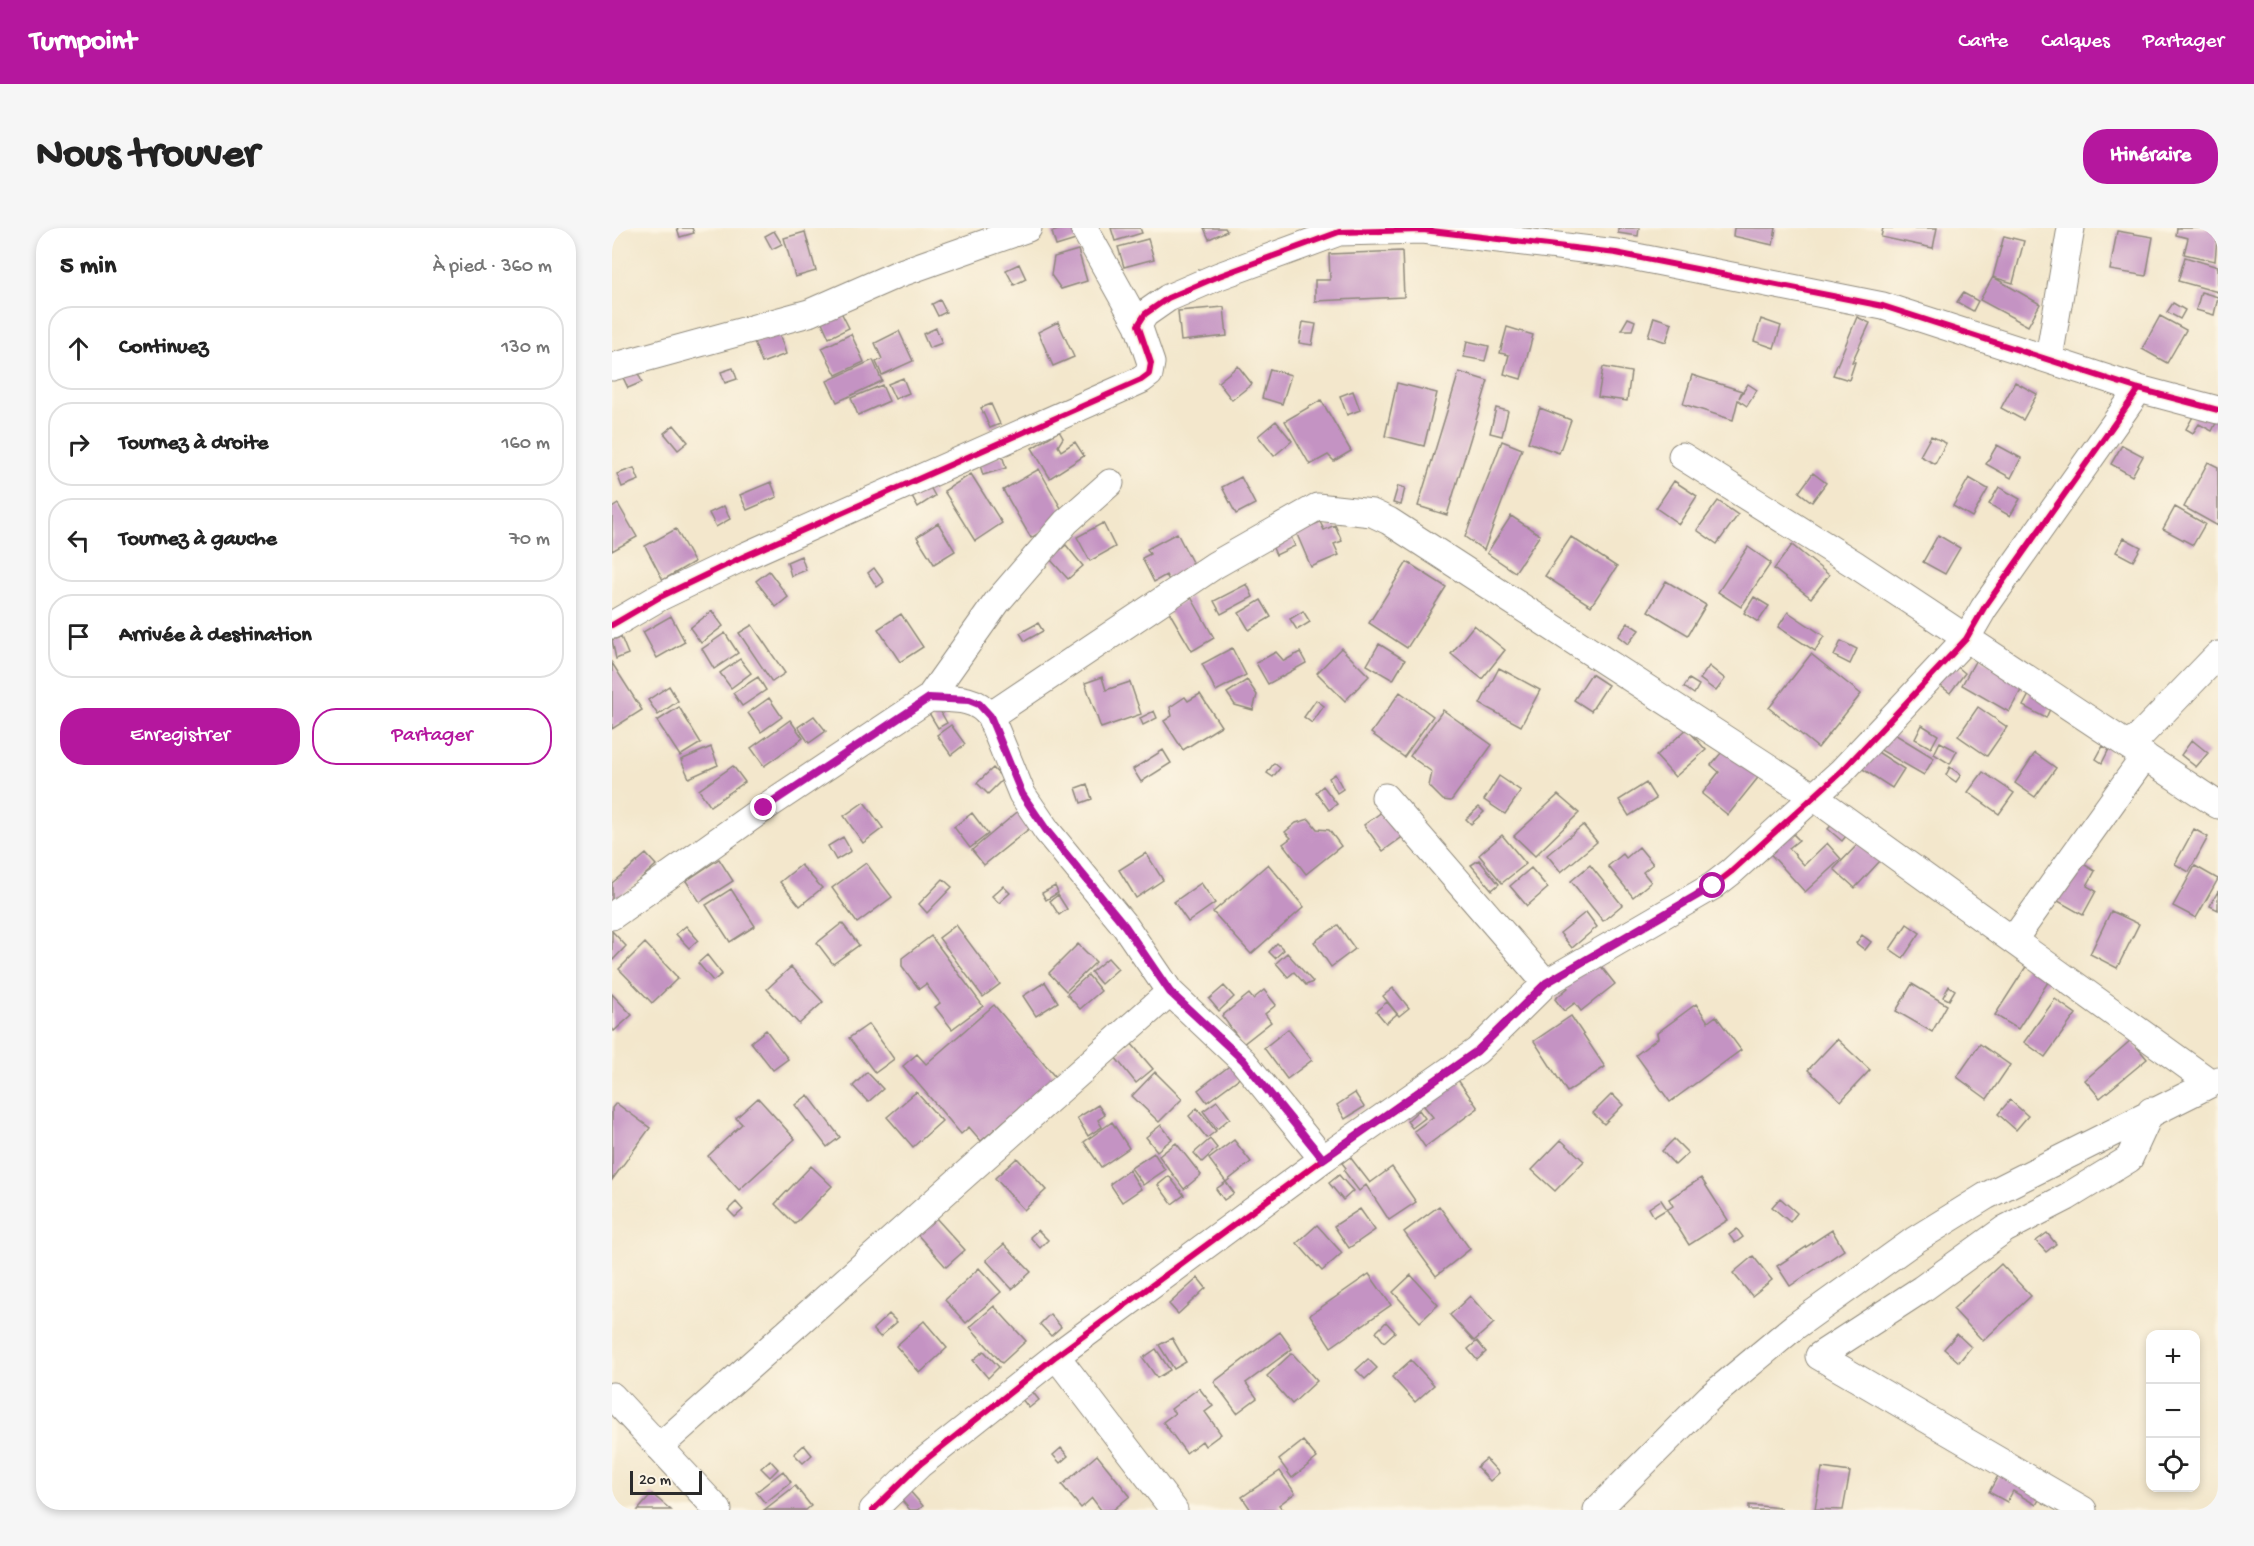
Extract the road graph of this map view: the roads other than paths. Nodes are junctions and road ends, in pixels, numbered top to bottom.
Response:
1 (1028, 228) edge
2 (1084, 228) edge
3 (2071, 228) edge
4 (1562, 237) edge
5 (1138, 325) junction
6 (2049, 358) junction
7 (612, 367) edge
8 (2139, 388) junction
9 (2217, 405) edge
10 (1682, 456) dead end
11 (1110, 483) dead end
12 (612, 625) edge
13 (1966, 639) junction
14 (2218, 655) edge
15 (929, 698) junction
16 (990, 716) junction
17 (2138, 750) junction
18 (1385, 796) dead end
19 (1815, 797) junction
20 (2218, 805) edge
21 (612, 916) edge
22 (2014, 939) junction
23 (1546, 983) junction
24 (1170, 992) junction
25 (2215, 1081) edge
26 (2151, 1111) junction
27 (1323, 1159) junction
28 (1056, 1356) junction
29 (612, 1396) edge
30 (660, 1447) junction
31 (718, 1510) edge
32 (873, 1510) edge
33 (1174, 1510) edge
34 (1597, 1510) edge
35 (2083, 1510) edge

1 - 7 street
2 - 5 street
3 - 6 street
4 - 5 street
4 - 6 street
5 - 12 street
6 - 8 street
8 - 9 street
8 - 13 street
10 - 13 street
11 - 15 street
13 - 17 street
13 - 19 street
14 - 17 street
15 - 16 street
15 - 21 street
16 - 19 street
16 - 24 street
17 - 20 street
17 - 22 street
18 - 23 street
19 - 22 street
19 - 23 street
22 - 25 street
23 - 27 street
24 - 27 street
24 - 30 street
25 - 26 street
26 - 34 street
26 - 35 street
27 - 28 street
28 - 32 street
28 - 33 street
29 - 30 street
30 - 31 street

